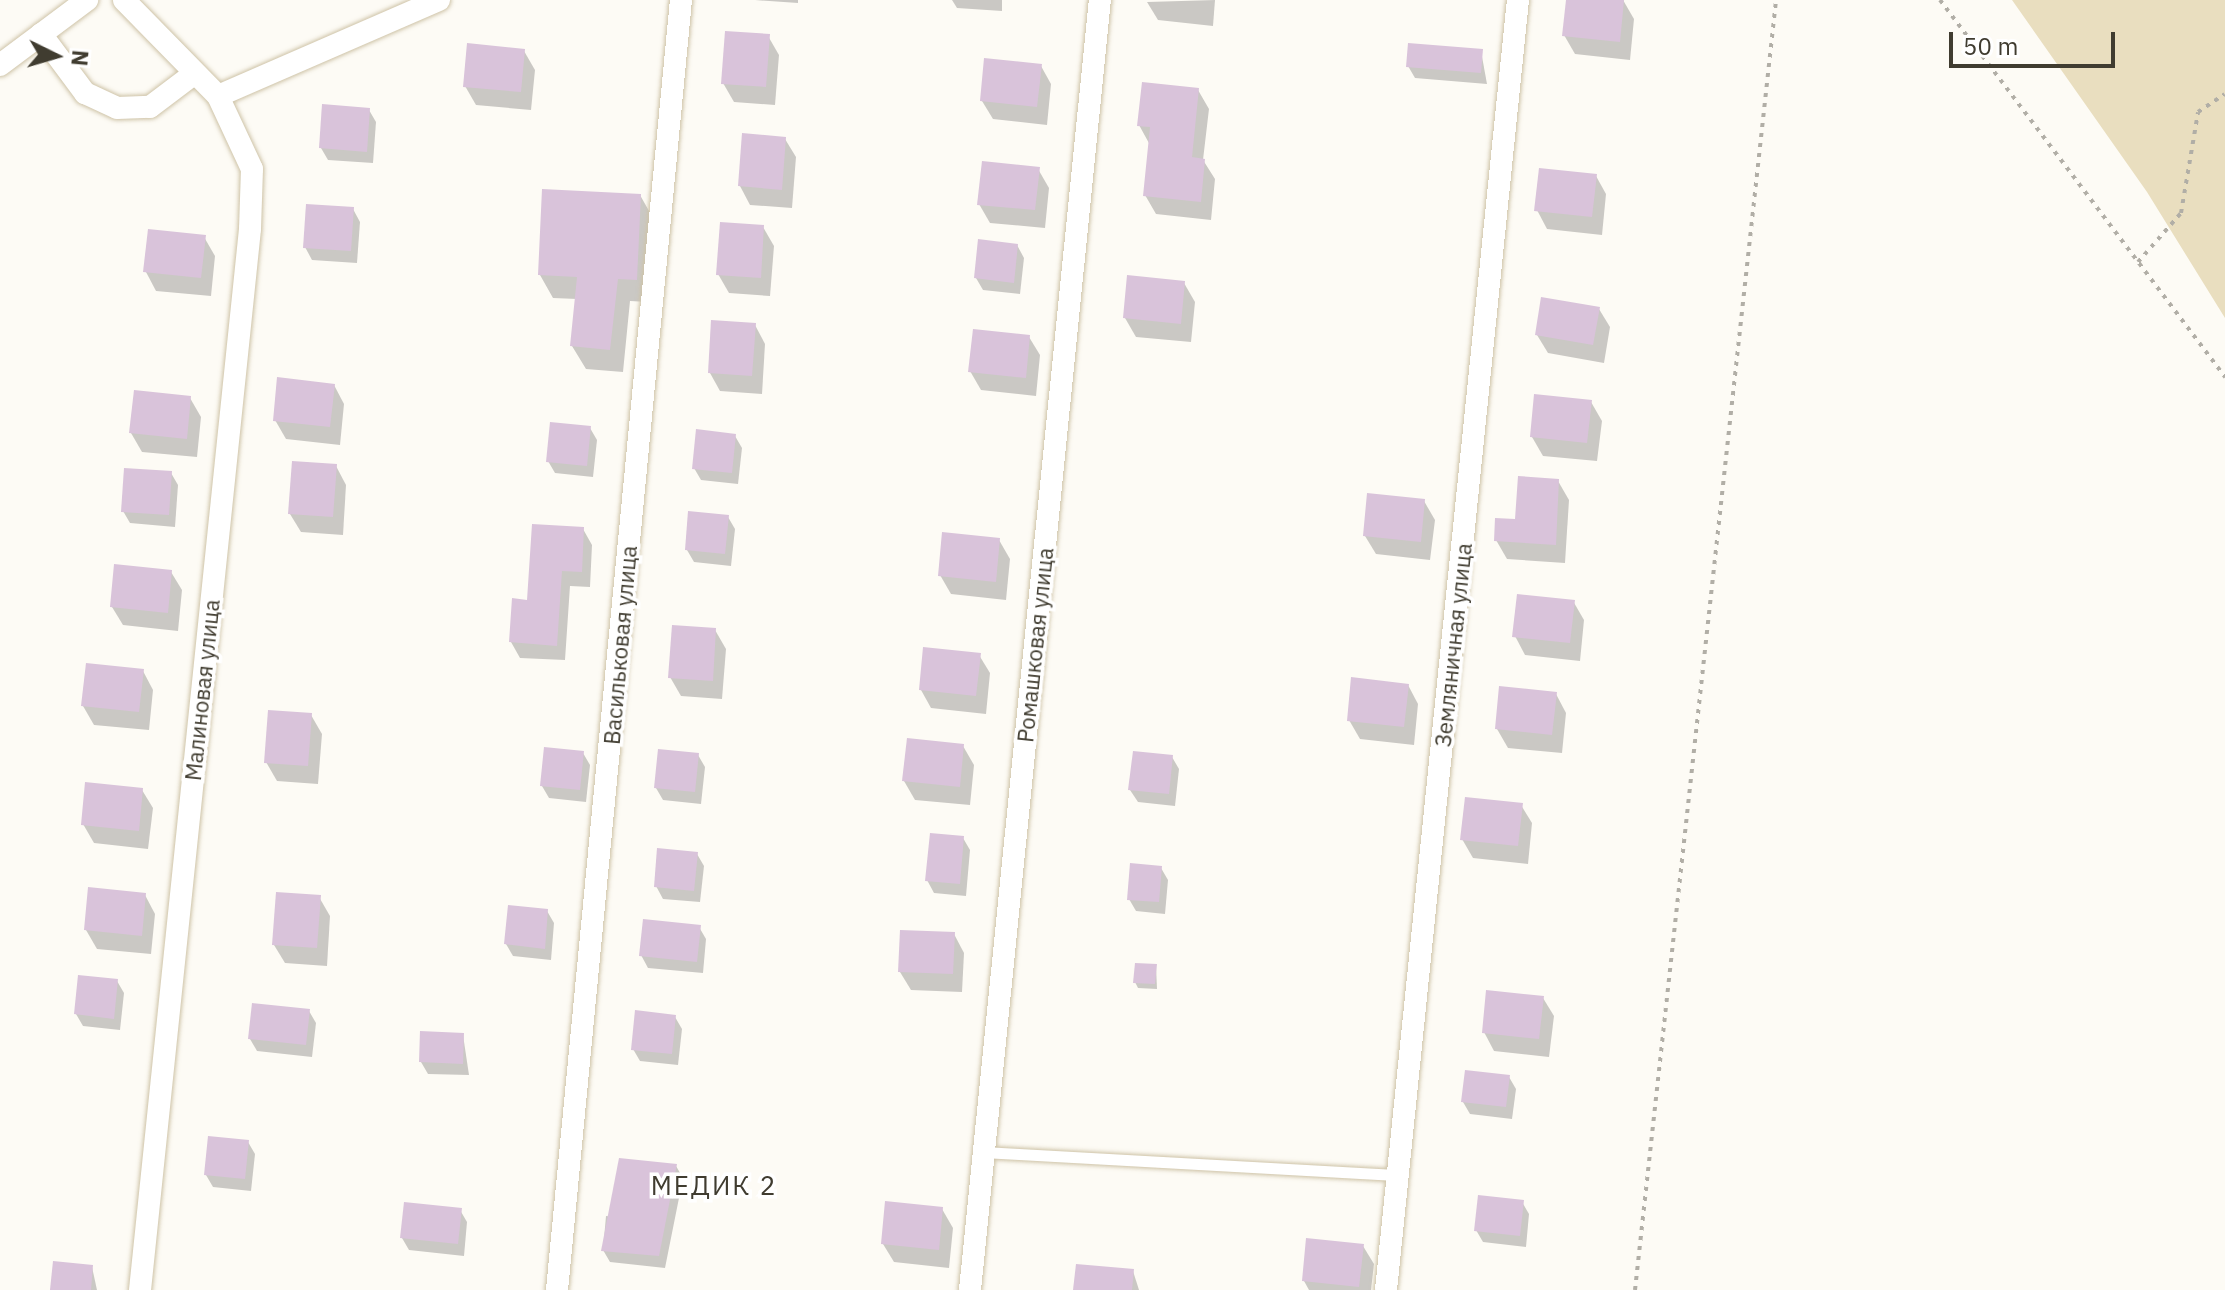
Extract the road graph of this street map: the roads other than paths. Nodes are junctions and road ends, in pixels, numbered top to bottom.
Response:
1 (87, 0) edge
2 (124, 0) edge
3 (439, 0) edge
4 (681, 0) edge
5 (1100, 0) edge
6 (1518, 0) edge
7 (41, 34) junction
8 (0, 65) edge
9 (191, 76) junction
10 (218, 96) junction
11 (984, 1152) junction
12 (1399, 1175) junction
13 (140, 1290) edge
14 (557, 1290) edge
15 (970, 1290) edge
16 (1386, 1290) edge

1 - 7 street
2 - 9 street
3 - 10 street
4 - 14 street, Васильковая улица
5 - 11 street, Ромашковая улица
6 - 12 street, Земляничная улица
7 - 8 street
7 - 9 street
9 - 10 street
10 - 13 street, Малиновая улица
11 - 12 lane
11 - 15 street, Ромашковая улица
12 - 16 street, Земляничная улица

